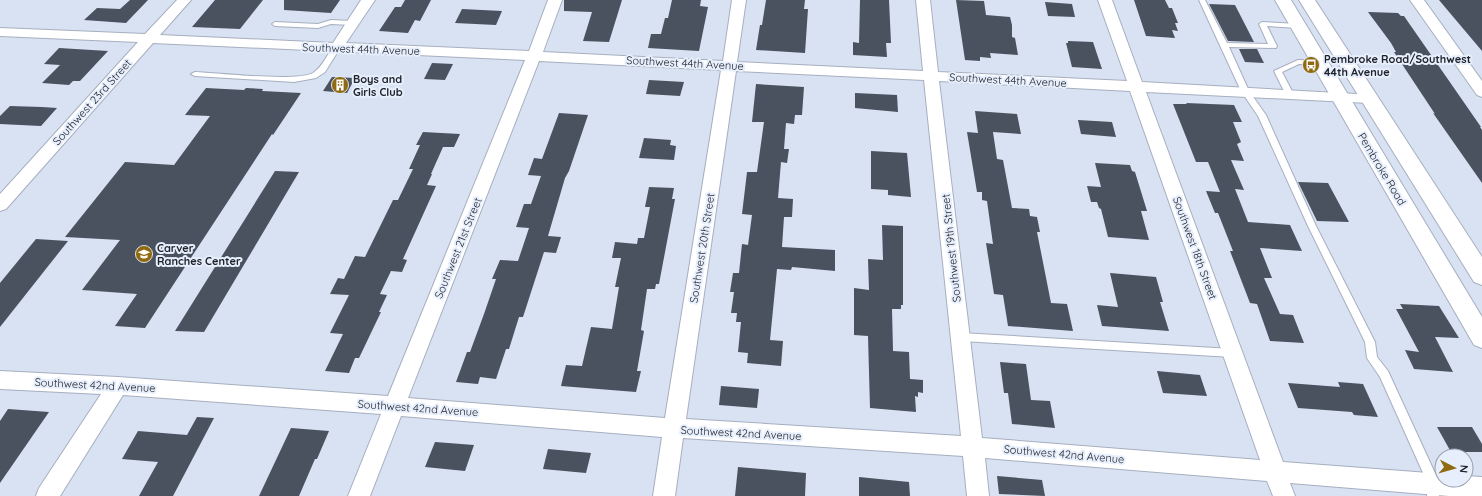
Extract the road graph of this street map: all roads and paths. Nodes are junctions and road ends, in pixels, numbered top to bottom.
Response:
1 (184, 0) edge
2 (368, 0) edge
3 (555, 0) edge
4 (739, 0) edge
5 (923, 0) edge
6 (1105, 0) edge
7 (1202, 0) edge
8 (1283, 0) edge
9 (1308, 0) edge
10 (1417, 0) edge
11 (275, 24) dead end
12 (352, 24) junction
13 (1298, 26) junction
14 (0, 32) edge
15 (148, 40) junction
16 (1224, 45) junction
17 (336, 48) junction
18 (534, 56) junction
19 (1320, 63) junction
20 (730, 66) junction
21 (195, 74) dead end
22 (932, 76) junction
23 (1136, 86) junction
24 (1245, 91) junction
25 (1482, 92) edge
26 (1288, 94) junction
27 (1339, 96) junction
28 (1369, 98) junction
29 (0, 205) edge
30 (1407, 210) junction
31 (1482, 276) edge
32 (1482, 310) edge
33 (961, 337) junction
34 (1482, 338) edge
35 (1232, 352) junction
36 (0, 380) edge
37 (118, 386) junction
38 (395, 406) junction
39 (673, 428) junction
40 (973, 446) junction
41 (1276, 472) junction
42 (1482, 488) edge
43 (1433, 490) edge
44 (47, 496) edge
45 (359, 496) edge
46 (664, 496) edge
47 (978, 496) edge
48 (1284, 496) edge

1 - 15 street, Southwest 23rd Street
2 - 12 street
3 - 18 street, Southwest 21st Street
4 - 20 street, Southwest 20th Street
5 - 22 street, Southwest 19th Street
6 - 23 street, Southwest 18th Street
7 - 16 lane
8 - 13 main road, Pembroke Road
9 - 28 main road
10 - 25 street
11 - 12 lane
12 - 17 street
13 - 16 lane
13 - 19 main road, Pembroke Road
14 - 15 street, Southwest 44th Avenue
15 - 17 street, Southwest 44th Avenue
15 - 29 street, Southwest 23rd Street
16 - 24 lane
17 - 18 street, Southwest 44th Avenue
17 - 21 lane
18 - 20 street, Southwest 44th Avenue
18 - 38 street, Southwest 21st Street
19 - 26 lane
19 - 27 main road, Pembroke Road
20 - 22 street, Southwest 44th Avenue
20 - 39 street, Southwest 20th Street
22 - 23 street, Southwest 44th Avenue
22 - 33 street, Southwest 19th Street
23 - 24 street, Southwest 44th Avenue
23 - 35 street, Southwest 18th Street
24 - 26 street, Southwest 44th Avenue
24 - 43 lane
26 - 27 street, Southwest 44th Avenue
27 - 28 street, Southwest 44th Avenue
27 - 30 main road, Pembroke Road
28 - 31 main road
30 - 32 main road
30 - 34 main road, Pembroke Road
33 - 35 lane
33 - 40 street, Southwest 19th Street
35 - 41 street, Southwest 18th Street
36 - 37 street, Southwest 42nd Avenue
37 - 38 street, Southwest 42nd Avenue
37 - 44 street
38 - 39 street, Southwest 42nd Avenue
38 - 45 street, Southwest 21st Street
39 - 40 street, Southwest 42nd Avenue
39 - 46 street, Southwest 20th Street
40 - 41 street, Southwest 42nd Avenue
40 - 47 street, Southwest 19th Street
41 - 43 street, Southwest 42nd Avenue
41 - 48 street, Southwest 18th Street
42 - 43 street, Southwest 42nd Avenue

